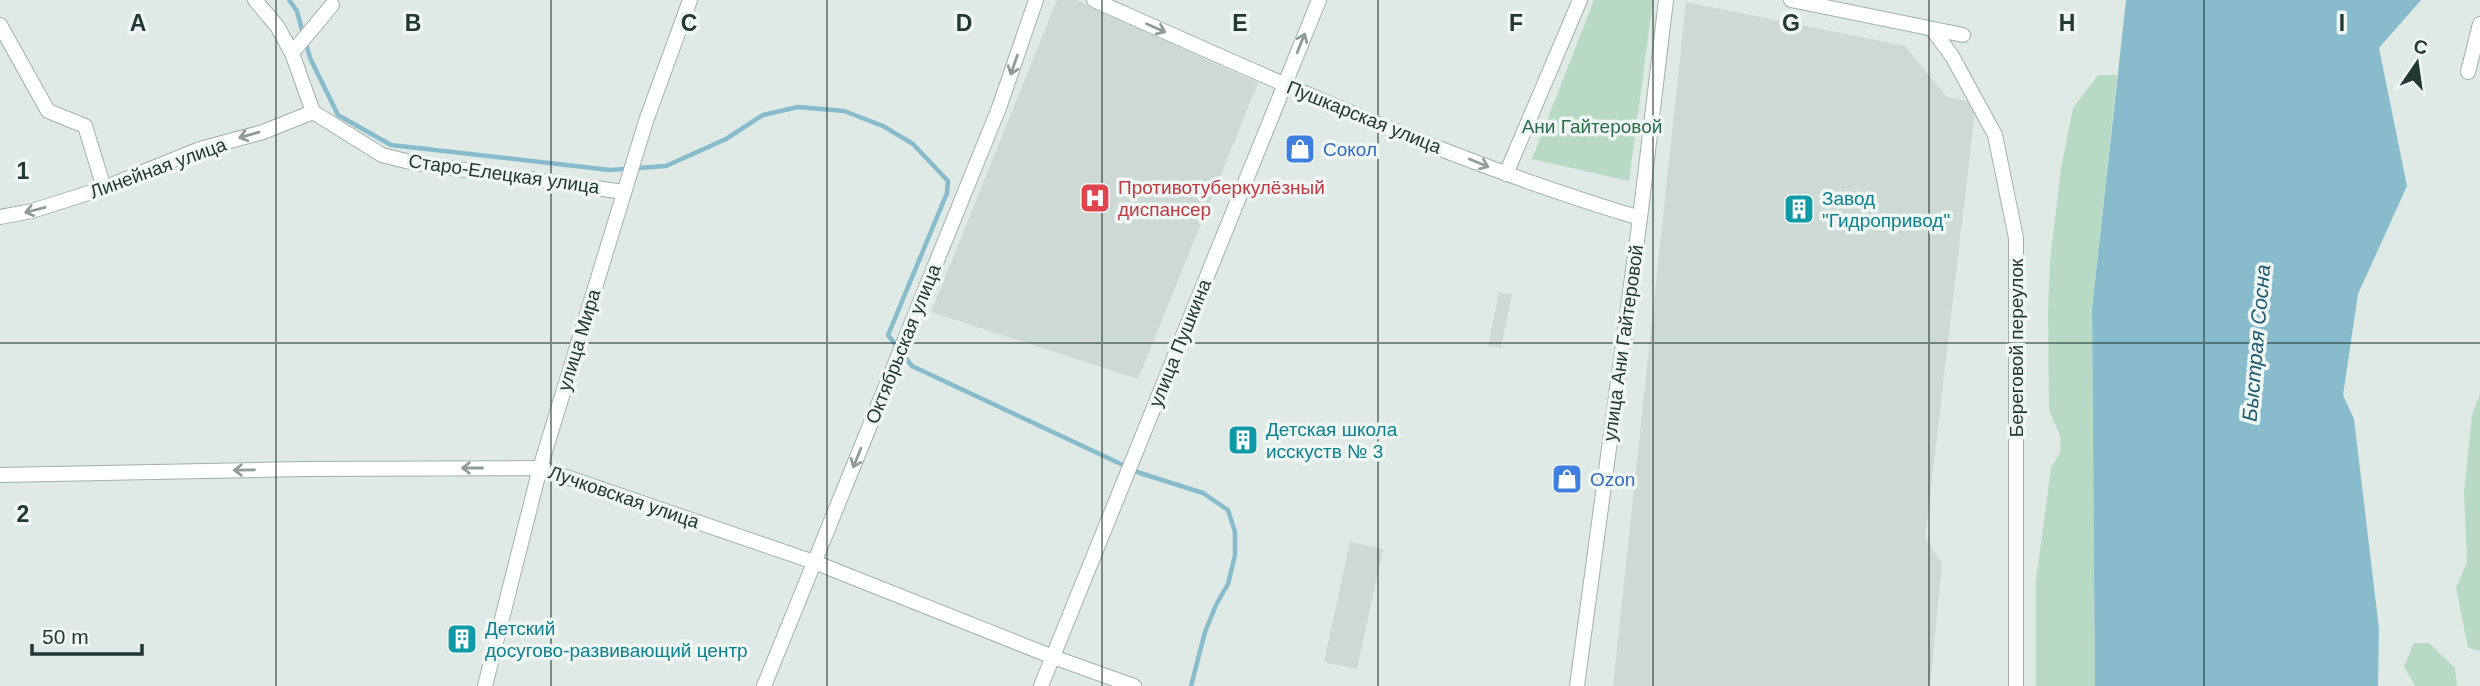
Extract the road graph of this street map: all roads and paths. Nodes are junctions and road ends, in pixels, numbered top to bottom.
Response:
1 (255, 0) edge
2 (691, 0) edge
3 (1036, 0) edge
4 (1094, 0) edge
5 (1319, 0) edge
6 (1580, 0) edge
7 (1666, 0) edge
8 (1791, 0) edge
9 (332, 5) dead end
10 (2480, 24) edge
11 (0, 25) edge
12 (1932, 29) junction
13 (1962, 36) dead end
14 (292, 53) junction
15 (2468, 72) dead end
16 (1284, 85) junction
17 (313, 112) junction
18 (1506, 174) junction
19 (104, 188) junction
20 (624, 192) junction
21 (0, 217) edge
22 (1640, 218) junction
23 (540, 468) junction
24 (0, 475) edge
25 (814, 562) junction
26 (1053, 657) junction
27 (485, 686) edge
28 (764, 686) edge
29 (1041, 686) edge
30 (1134, 686) edge
31 (1577, 686) edge
32 (2015, 686) edge

1 - 14 street
2 - 20 street, улица Мира
3 -> 25 street, Октябрьская улица
4 -> 16 street, Пушкарская улица
16 -> 5 street, улица Пушкина
6 - 18 street
7 - 22 street, улица Ани Гайтеровой
8 - 12 street
9 - 14 street
10 - 15 street
11 - 19 street
12 - 13 street
12 - 32 street, Береговой переулок
14 - 17 street
16 -> 18 street, Пушкарская улица
16 - 26 street, улица Пушкина
17 -> 19 street, Линейная улица
17 - 20 street, Старо-Елецкая улица
18 - 22 street, Пушкарская улица
19 -> 21 street, Линейная улица
20 - 23 street, улица Мира
22 - 31 street, улица Ани Гайтеровой
23 -> 24 street, Лучковская улица
23 - 25 street, Лучковская улица
23 - 27 street, улица Мира
25 - 26 street, Лучковская улица
25 - 28 street, Октябрьская улица
26 - 29 street, улица Пушкина
26 - 30 street, Лучковская улица

